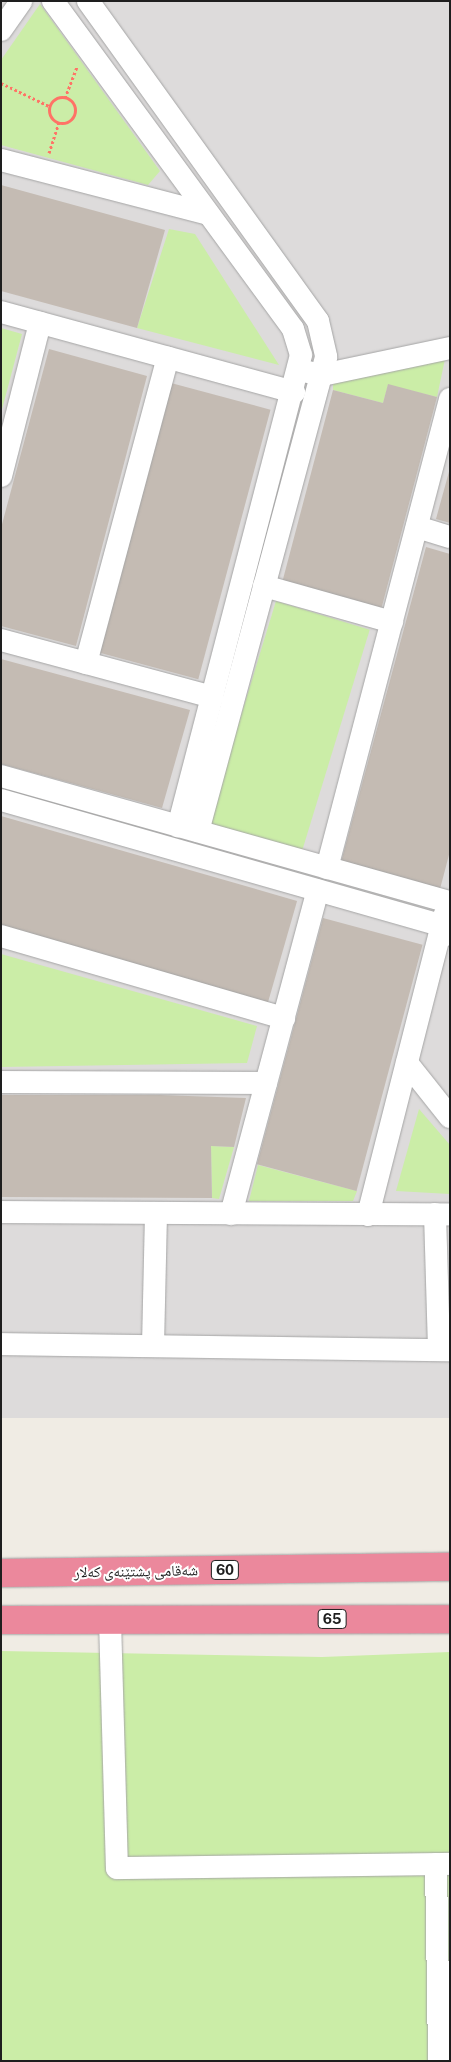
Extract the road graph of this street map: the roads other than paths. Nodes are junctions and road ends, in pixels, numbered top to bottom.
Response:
1 (21, 1) edge
2 (53, 1) edge
3 (88, 1) edge
4 (1, 30) edge
5 (1, 160) edge
6 (208, 214) junction
7 (1, 312) edge
8 (40, 323) junction
9 (450, 348) edge
10 (168, 358) junction
11 (300, 370) junction
12 (322, 375) junction
13 (294, 392) junction
14 (450, 399) edge
15 (1, 476) edge
16 (277, 497) junction
17 (417, 528) junction
18 (450, 537) edge
19 (264, 586) junction
20 (392, 622) junction
21 (1, 640) edge
22 (86, 663) junction
23 (212, 697) junction
24 (1, 776) edge
25 (1, 800) edge
26 (188, 829) junction
27 (326, 868) junction
28 (318, 890) junction
29 (449, 898) edge
30 (446, 930) edge
31 (1, 936) edge
32 (284, 1018) junction
33 (407, 1063) junction
34 (1, 1082) edge
35 (266, 1083) junction
36 (450, 1117) edge
37 (1, 1212) edge
38 (156, 1214) junction
39 (231, 1214) junction
40 (442, 1214) edge
41 (368, 1215) junction
42 (1, 1344) edge
43 (153, 1346) junction
44 (444, 1350) edge
45 (450, 1567) edge
46 (1, 1573) edge
47 (450, 1619) edge
48 (1, 1620) edge
49 (110, 1620) junction
50 (443, 1864) edge
51 (439, 2061) edge

1 - 4 street
2 - 6 street
3 - 12 street
5 - 6 street
6 - 11 street
7 - 8 street
8 - 10 street
8 - 15 street
9 - 12 street
10 - 13 street
10 - 22 street
11 - 12 street
11 - 13 street
12 - 16 street
13 - 16 street
14 - 17 street
16 - 19 street
16 - 23 street
17 - 18 street
17 - 20 street
19 - 20 street
19 - 26 street
20 - 27 street
21 - 22 street
22 - 23 street
23 - 26 street
24 - 26 street
25 - 28 street
26 - 27 street
27 - 29 street
28 - 30 street
28 - 32 street
29 - 30 street
30 - 33 street
31 - 32 street
32 - 35 street
33 - 36 street
33 - 41 street
34 - 35 street
35 - 39 street
37 - 38 street
38 - 39 street
38 - 43 street
39 - 41 street
40 - 41 street
40 - 44 street
42 - 43 street
43 - 44 street
45 - 46 highway, شەقامی پشتێنەی کەلار / 60
47 - 49 highway, 65
48 - 49 highway, 65
49 - 50 street
50 - 51 street

